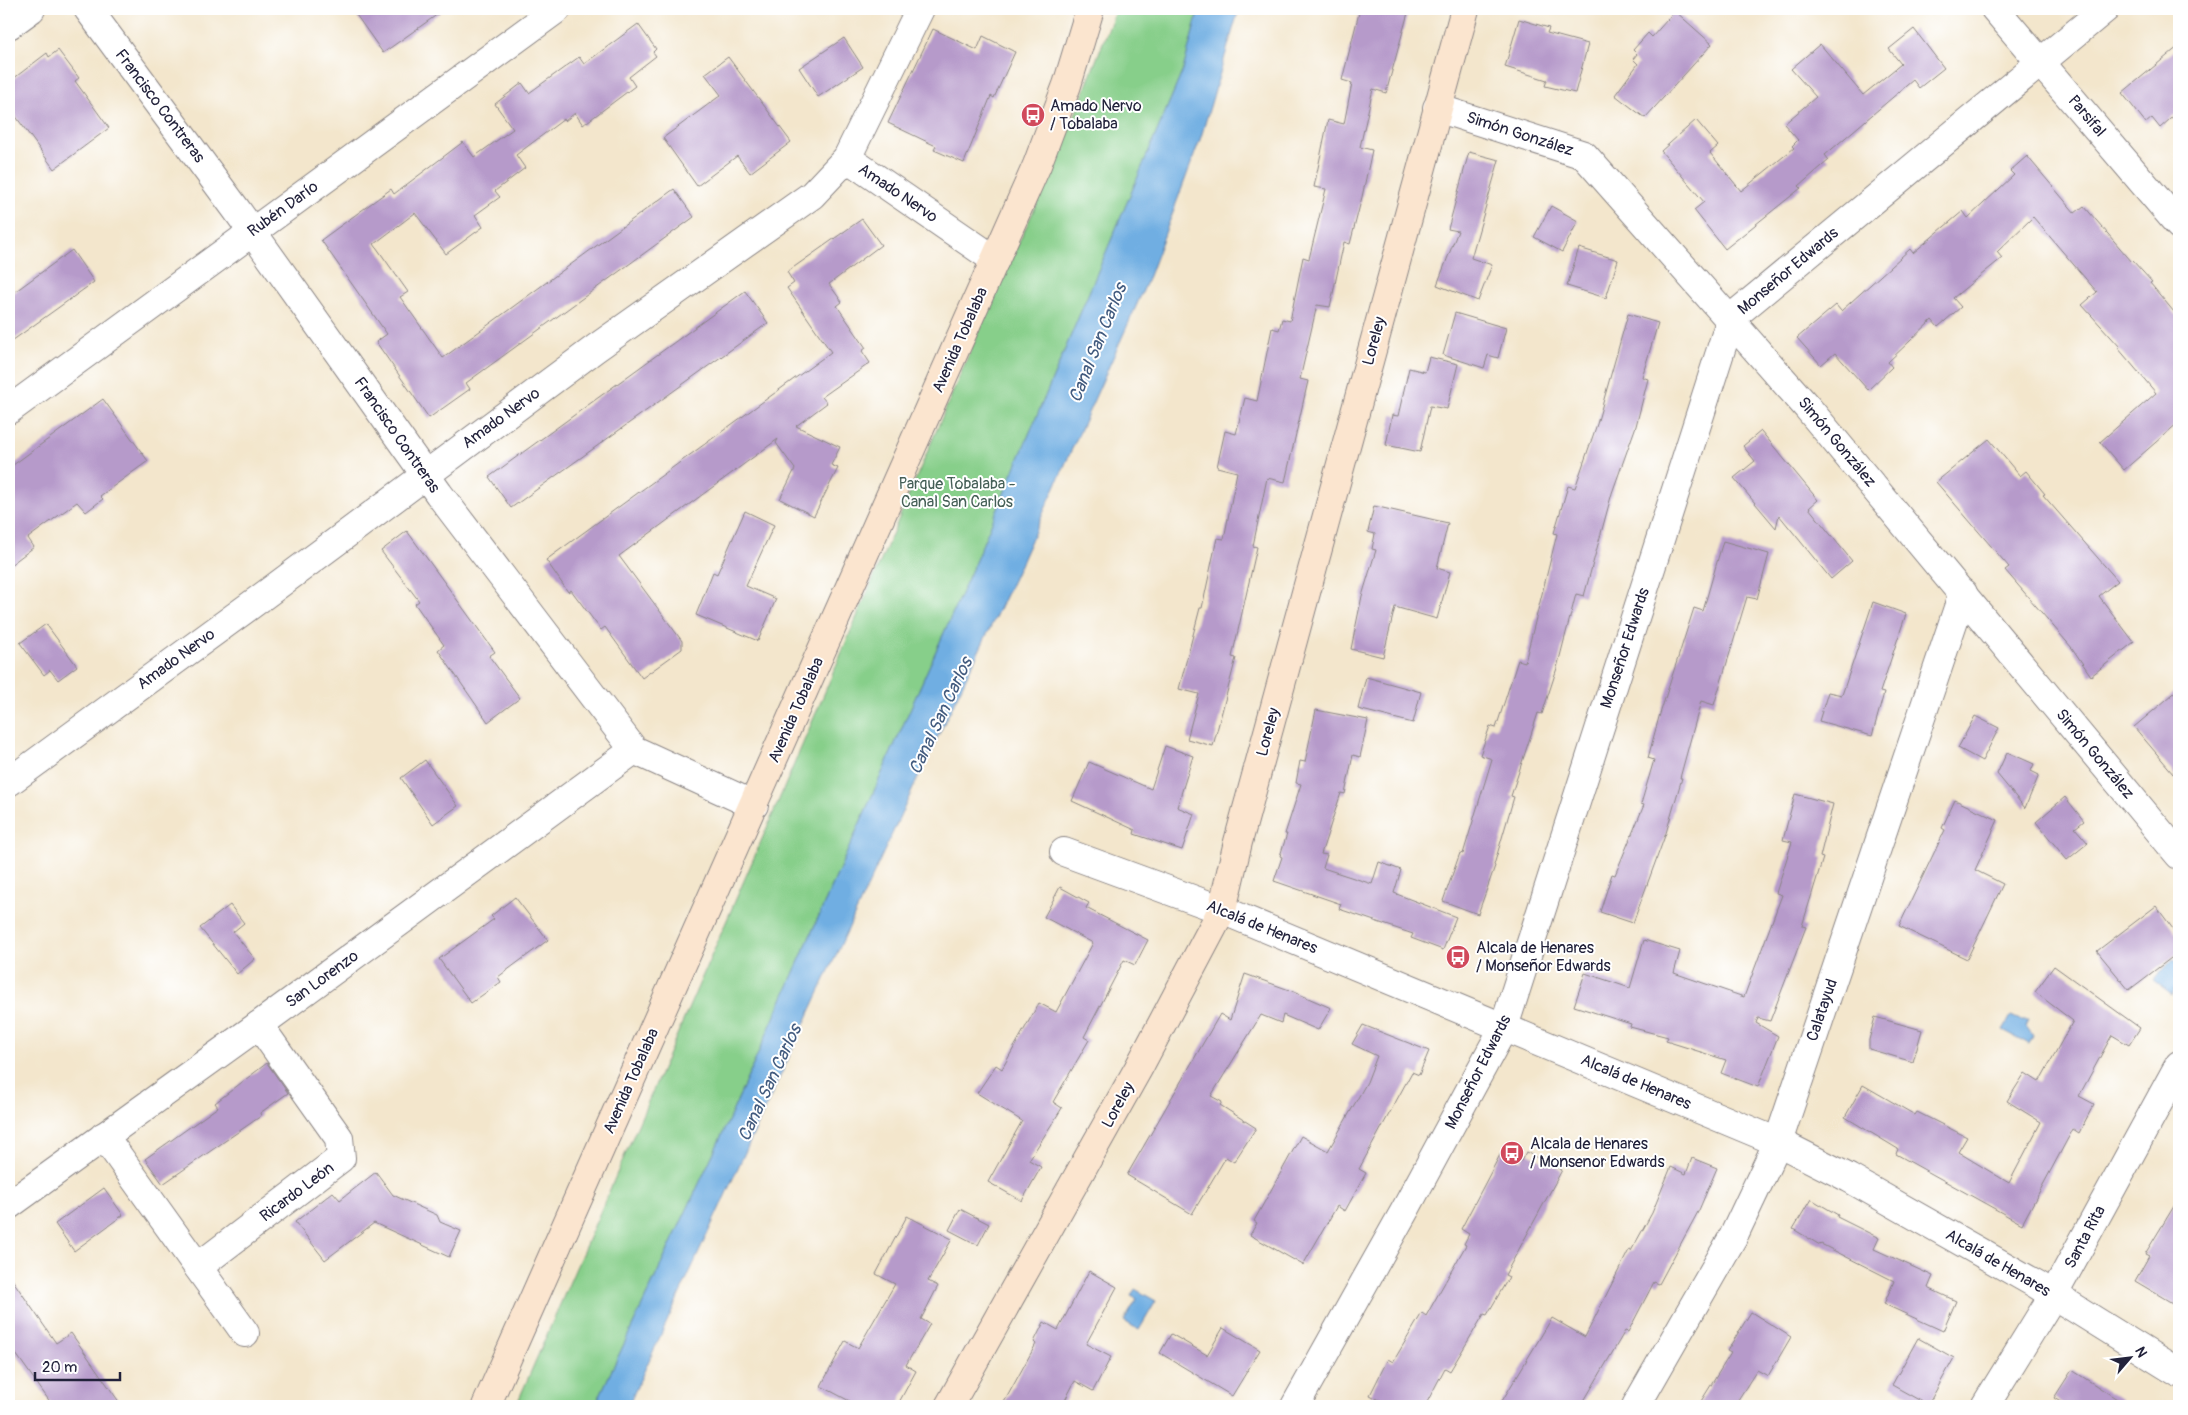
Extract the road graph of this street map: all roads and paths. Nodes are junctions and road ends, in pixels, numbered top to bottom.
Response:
1 (31, 9) edge
2 (88, 9) edge
3 (557, 9) edge
4 (920, 9) edge
5 (1090, 9) edge
6 (1465, 9) edge
7 (1995, 9) edge
8 (2105, 9) edge
9 (9, 25) edge
10 (2041, 61) junction
11 (1437, 108) junction
12 (847, 158) junction
13 (2179, 225) edge
14 (253, 231) junction
15 (995, 260) junction
16 (1731, 318) junction
17 (9, 410) edge
18 (425, 474) junction
19 (1963, 593) junction
20 (634, 750) junction
21 (9, 782) edge
22 (754, 804) junction
23 (1064, 852) dead end
24 (2179, 855) edge
25 (1222, 910) junction
26 (259, 1025) junction
27 (1504, 1027) junction
28 (2179, 1065) edge
29 (104, 1136) junction
30 (1778, 1142) junction
31 (9, 1205) edge
32 (198, 1267) junction
33 (2054, 1294) junction
34 (245, 1333) dead end
35 (2179, 1373) edge
36 (486, 1406) edge
37 (949, 1406) edge
38 (1295, 1406) edge
39 (1636, 1406) edge
40 (1985, 1406) edge

1 - 9 street
2 - 14 street, Francisco Contreras
3 - 14 street, Rubén Darío
4 - 12 street
5 - 15 main road, Avenida Tobalaba
6 - 11 main road, Loreley
7 - 10 street, Parsifal
8 - 10 street, Monseñor Edwards
10 - 13 street, Parsifal
10 - 16 street, Monseñor Edwards
11 - 16 street, Simón González
11 - 25 main road, Loreley
12 - 15 street, Amado Nervo
12 - 18 street, Amado Nervo
14 - 17 street, Rubén Darío
14 - 18 street, Francisco Contreras
15 - 22 main road, Avenida Tobalaba
16 - 19 street, Simón González
16 - 27 street, Monseñor Edwards
18 - 20 street, Francisco Contreras
18 - 21 street, Amado Nervo
19 - 24 street, Simón González
19 - 30 street, Calatayud
20 - 22 street, Francisco Contreras
20 - 26 street, San Lorenzo
22 - 36 main road, Avenida Tobalaba
23 - 25 street, Alcalá de Henares
25 - 27 street, Alcalá de Henares
25 - 37 main road, Loreley
26 - 29 street, San Lorenzo
26 - 32 street, Ricardo León
27 - 30 street, Alcalá de Henares
27 - 38 street, Monseñor Edwards
28 - 33 street, Santa Rita
29 - 31 street, San Lorenzo
29 - 32 street
30 - 33 street, Alcalá de Henares
30 - 39 street, Calatayud
32 - 34 street
33 - 35 street, Alcalá de Henares
33 - 40 street, Santa Rita

